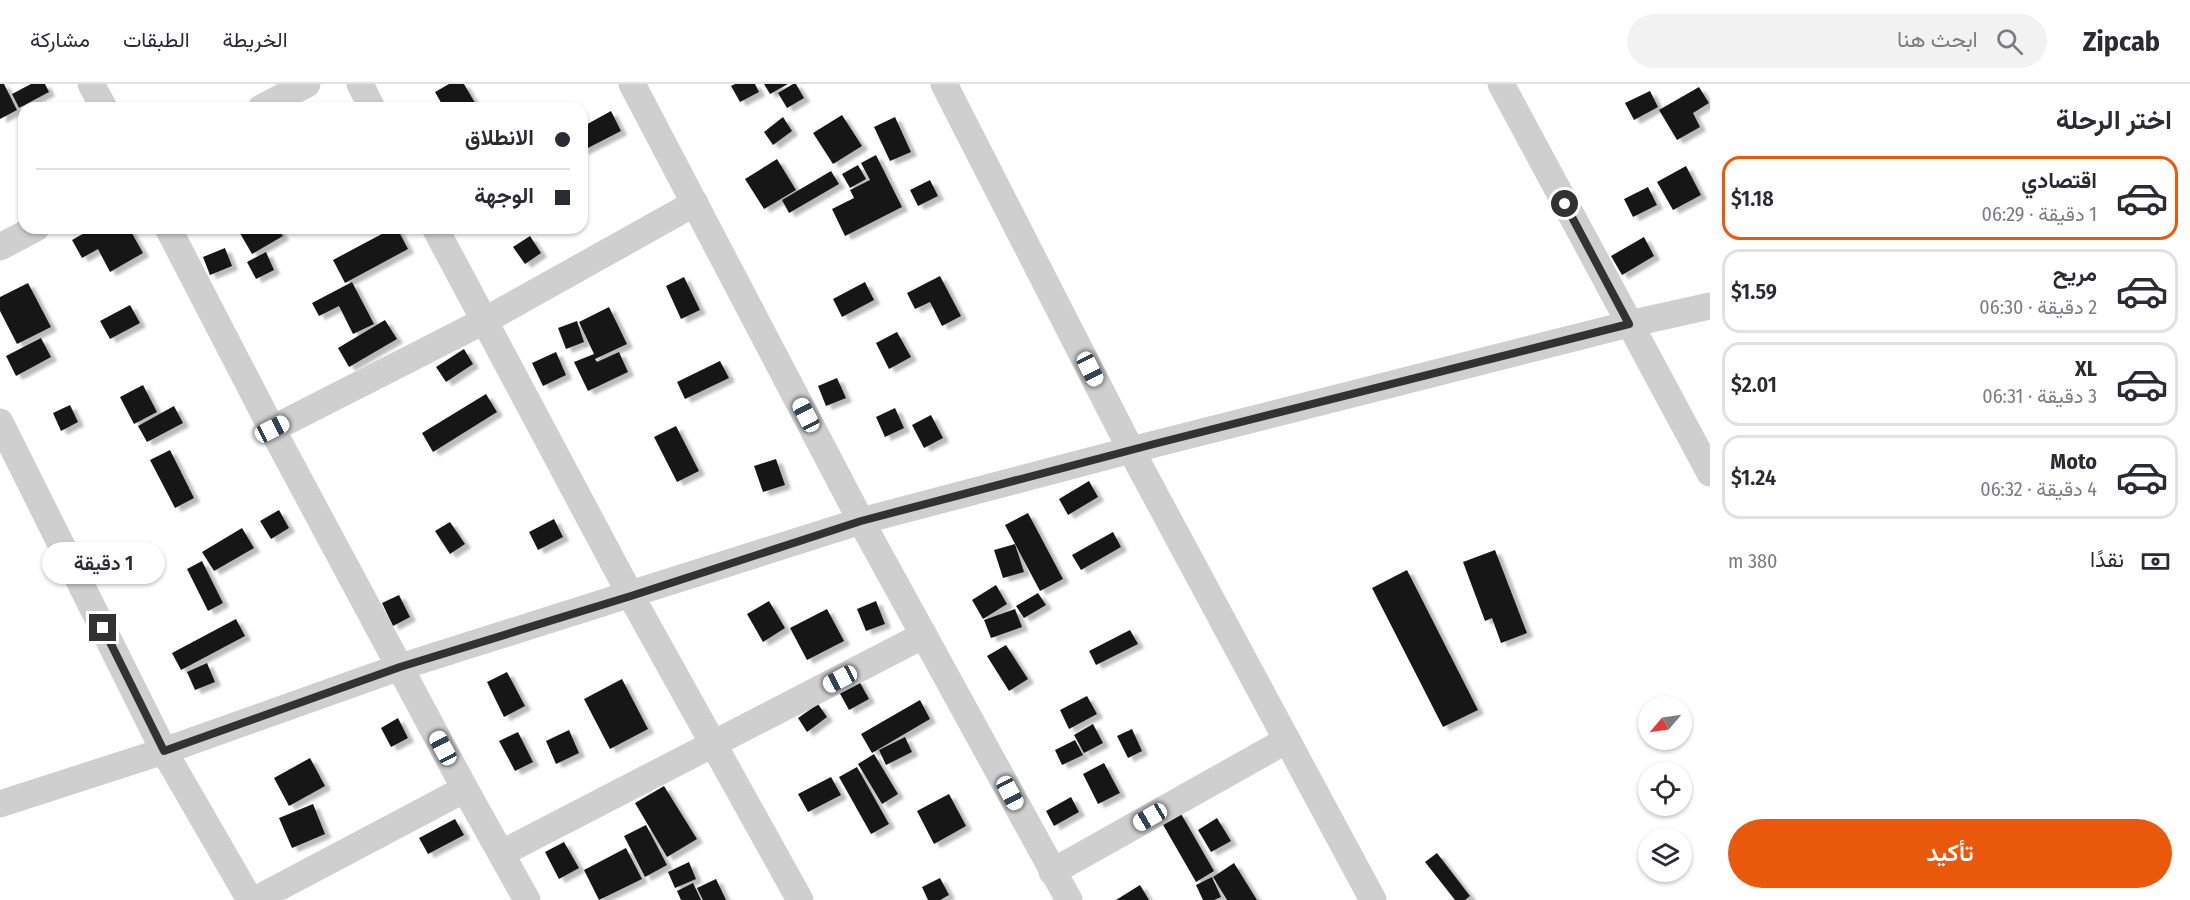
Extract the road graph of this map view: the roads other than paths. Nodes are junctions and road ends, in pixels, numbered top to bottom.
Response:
1 (91, 84) edge
2 (307, 84) edge
3 (360, 84) edge
4 (632, 84) edge
5 (944, 84) edge
6 (1501, 84) edge
7 (101, 102) edge
8 (272, 102) edge
9 (369, 102) edge
10 (695, 203) junction
11 (25, 234) edge
12 (171, 234) edge
13 (438, 234) edge
14 (0, 247) edge
15 (1710, 306) edge
16 (484, 321) junction
17 (1629, 324) junction
18 (0, 422) edge
19 (272, 429) junction
20 (1131, 450) junction
21 (1710, 473) edge
22 (861, 521) junction
23 (631, 596) junction
24 (924, 634) junction
25 (400, 667) junction
26 (1287, 740) junction
27 (713, 745) junction
28 (164, 751) junction
29 (465, 789) junction
30 (0, 804) edge
31 (502, 853) junction
32 (1052, 872) junction
33 (250, 900) edge
34 (255, 900) edge
35 (527, 900) edge
36 (800, 900) edge
37 (1069, 900) edge
38 (1373, 900) edge

1 - 7 street
2 - 8 street
3 - 9 street
4 - 10 street
5 - 20 street
6 - 17 street
10 - 16 street
10 - 22 street
11 - 14 street
12 - 19 street
13 - 16 street
15 - 17 street
16 - 19 street
16 - 23 street
17 - 20 street
17 - 21 street
18 - 28 street
19 - 25 street
20 - 22 street
20 - 26 street
22 - 23 street
22 - 24 street
23 - 25 street
23 - 27 street
24 - 27 street
24 - 32 street
25 - 28 street
25 - 29 street
26 - 32 street
26 - 38 street
27 - 31 street
27 - 36 street
28 - 30 street
28 - 33 street
29 - 31 street
29 - 34 street
31 - 35 street
32 - 37 street

